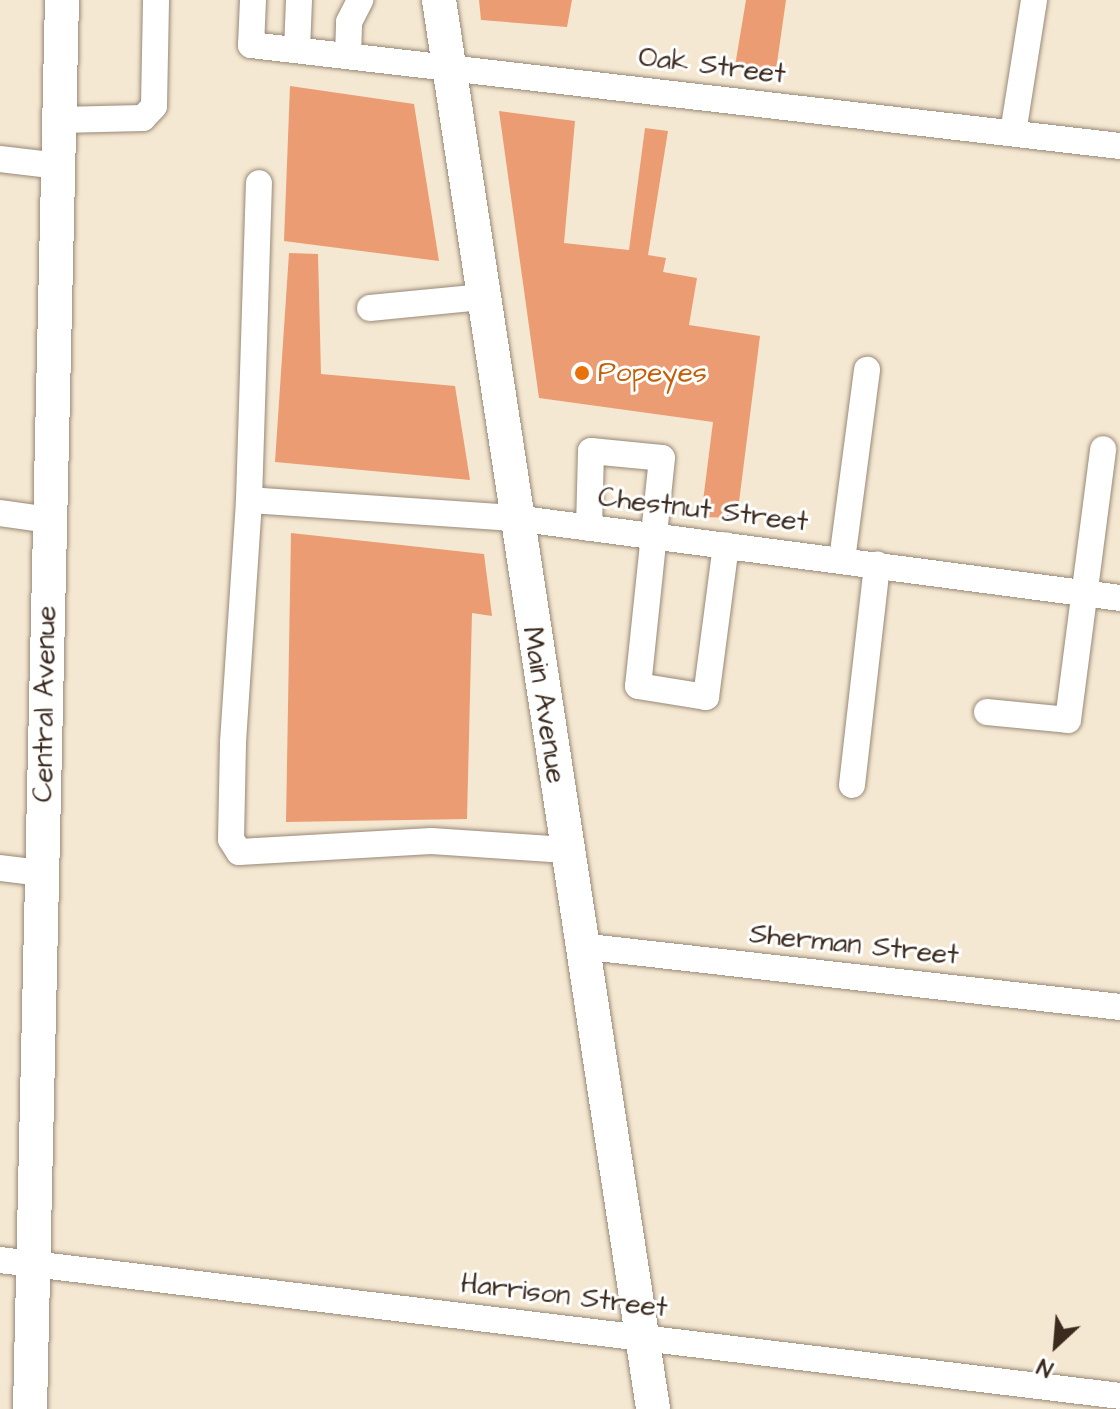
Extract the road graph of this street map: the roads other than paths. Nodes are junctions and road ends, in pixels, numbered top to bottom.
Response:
1 (62, 0) edge
2 (156, 0) edge
3 (253, 0) edge
4 (299, 0) edge
5 (439, 0) edge
6 (1034, 0) edge
7 (350, 7) edge
8 (297, 50) junction
9 (348, 55) junction
10 (449, 68) junction
11 (60, 120) junction
12 (1013, 133) junction
13 (1120, 146) edge
14 (0, 159) edge
15 (59, 166) junction
16 (259, 183) dead end
17 (483, 297) junction
18 (370, 308) dead end
19 (867, 370) dead end
20 (1103, 449) dead end
21 (249, 500) junction
22 (0, 513) edge
23 (515, 518) junction
24 (50, 520) junction
25 (589, 528) junction
26 (655, 536) junction
27 (726, 545) junction
28 (842, 560) junction
29 (877, 564) junction
30 (1085, 594) junction
31 (1120, 598) edge
32 (987, 712) dead end
33 (852, 785) dead end
34 (566, 850) junction
35 (0, 868) edge
36 (41, 873) junction
37 (580, 946) junction
38 (1120, 1007) edge
39 (16, 1262) edge
40 (643, 1338) junction
41 (1120, 1396) edge
42 (30, 1409) edge
43 (653, 1409) edge

1 - 11 main road, Central Avenue
2 - 11 street
3 - 8 street, Oak Street
4 - 8 street
5 - 10 main road, Main Avenue
6 - 12 street
7 - 9 street
8 - 9 street, Oak Street
9 - 10 street, Oak Street
10 - 12 street, Oak Street
10 - 17 main road, Main Avenue
11 - 15 main road, Central Avenue
12 - 13 street, Oak Street
14 - 15 street
15 - 24 main road, Central Avenue
16 - 21 street
17 - 18 street
17 - 23 main road, Main Avenue
19 - 28 street
20 - 30 street
21 - 23 street, Chestnut Street
21 - 34 street
22 - 24 street
23 - 25 street, Chestnut Street
23 - 34 main road, Main Avenue
24 - 36 main road, Central Avenue
25 - 26 street, Chestnut Street
25 - 26 street
26 - 27 street, Chestnut Street
26 - 27 street
27 - 28 street, Chestnut Street
28 - 29 street, Chestnut Street
29 - 30 street, Chestnut Street
29 - 33 street
30 - 31 street, Chestnut Street
30 - 32 street
34 - 37 main road, Main Avenue
35 - 36 street
36 - 39 main road, Central Avenue
37 - 38 street, Sherman Street
37 - 40 main road, Main Avenue
39 - 40 street, Harrison Street
39 - 42 main road, Central Avenue
40 - 41 street, Harrison Street
40 - 43 main road, Main Avenue

